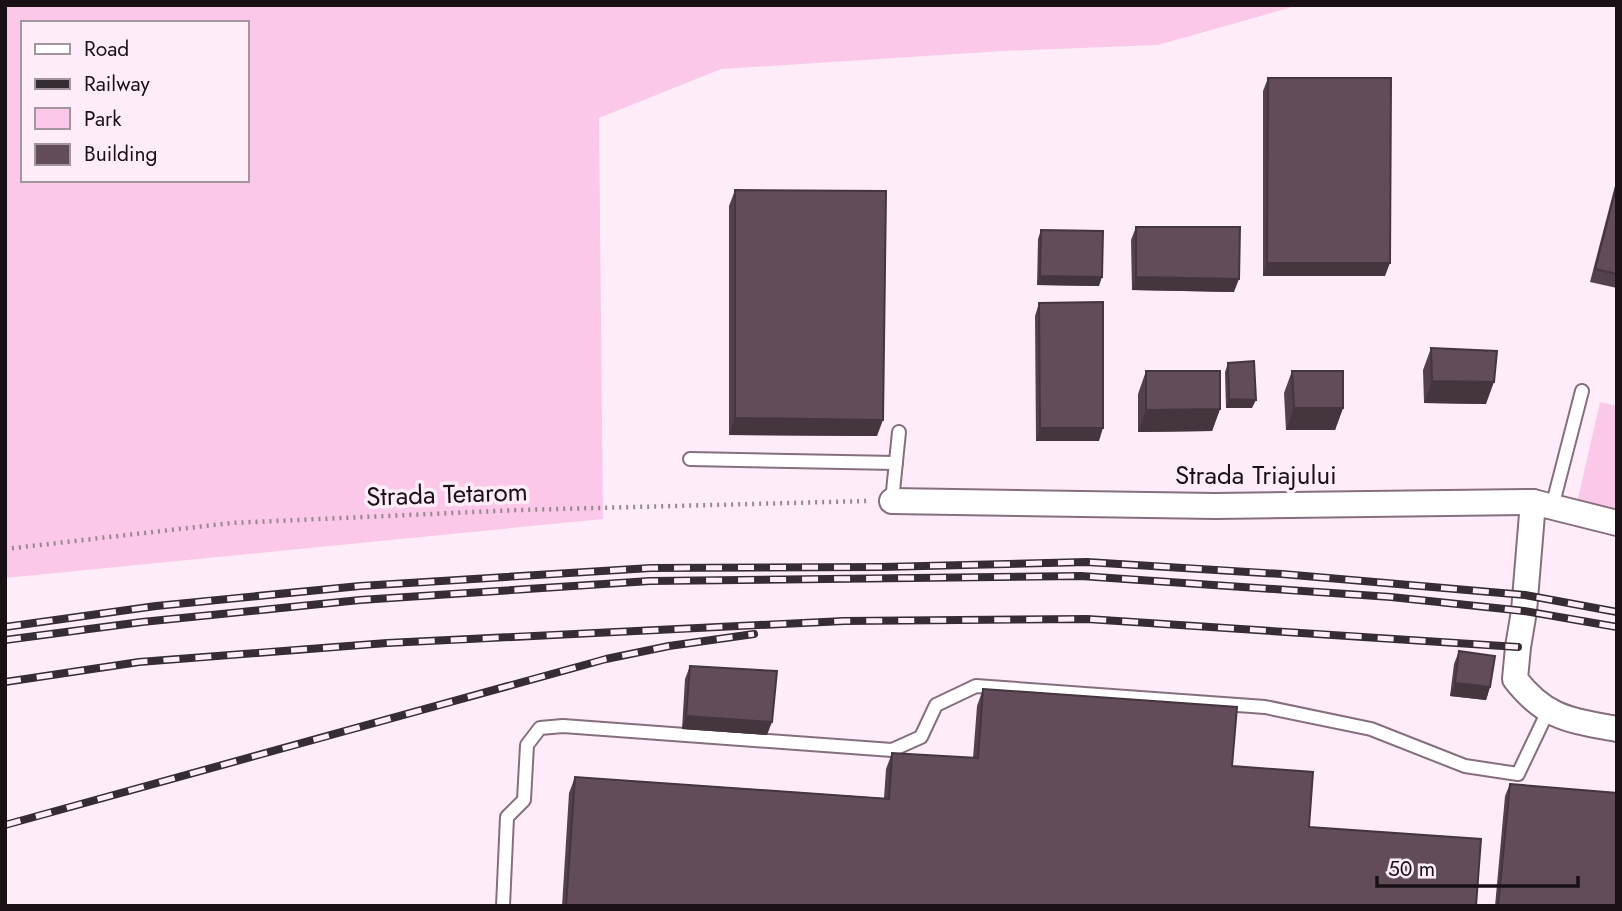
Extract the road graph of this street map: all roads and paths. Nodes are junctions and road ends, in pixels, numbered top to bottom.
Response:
1 (1582, 391) dead end
2 (899, 432) dead end
3 (690, 459) dead end
4 (896, 463) junction
5 (892, 501) junction
6 (1543, 504) junction
7 (1617, 523) edge
8 (5, 549) edge
9 (1548, 711) junction
10 (1617, 729) edge
11 (503, 906) edge

1 - 6 lane
2 - 4 lane
3 - 4 lane
4 - 5 lane
5 - 6 street, Strada Triajului
5 - 8 path, Strada Tetarom
6 - 7 street, Strada Triajului
6 - 9 street
9 - 10 street
9 - 11 lane

